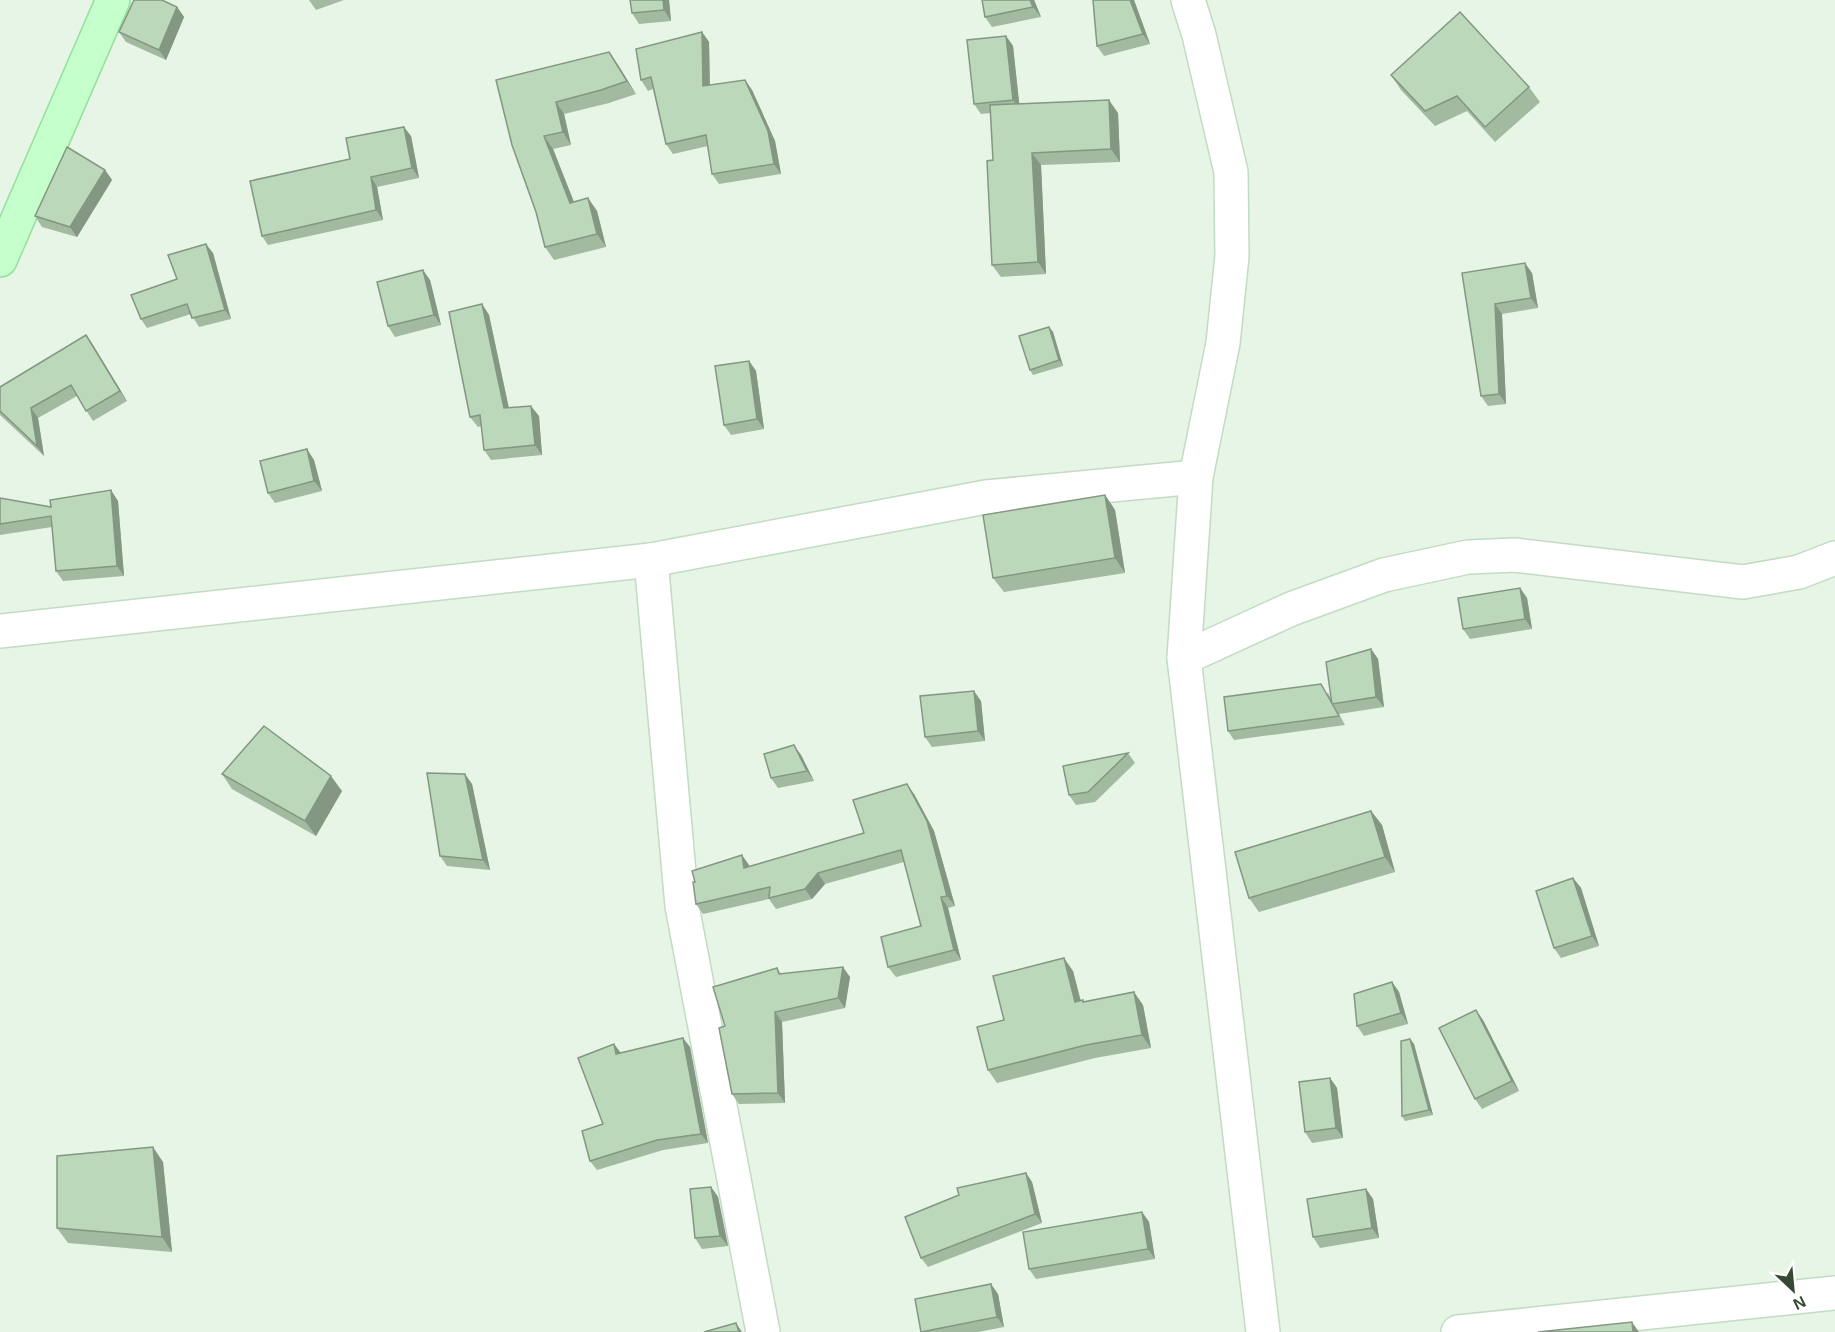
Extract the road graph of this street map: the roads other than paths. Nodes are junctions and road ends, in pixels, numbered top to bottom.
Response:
1 (113, 0) edge
2 (1188, 0) edge
3 (0, 260) edge
4 (1196, 477) junction
5 (1835, 558) edge
6 (651, 560) junction
7 (0, 631) edge
8 (1184, 658) junction
9 (1835, 1293) edge
10 (763, 1332) edge
11 (1263, 1332) edge
12 (1458, 1332) edge

1 - 3 street
2 - 4 street
4 - 6 street
4 - 8 street
5 - 8 street
6 - 7 street
6 - 10 street
8 - 11 street
9 - 12 street

